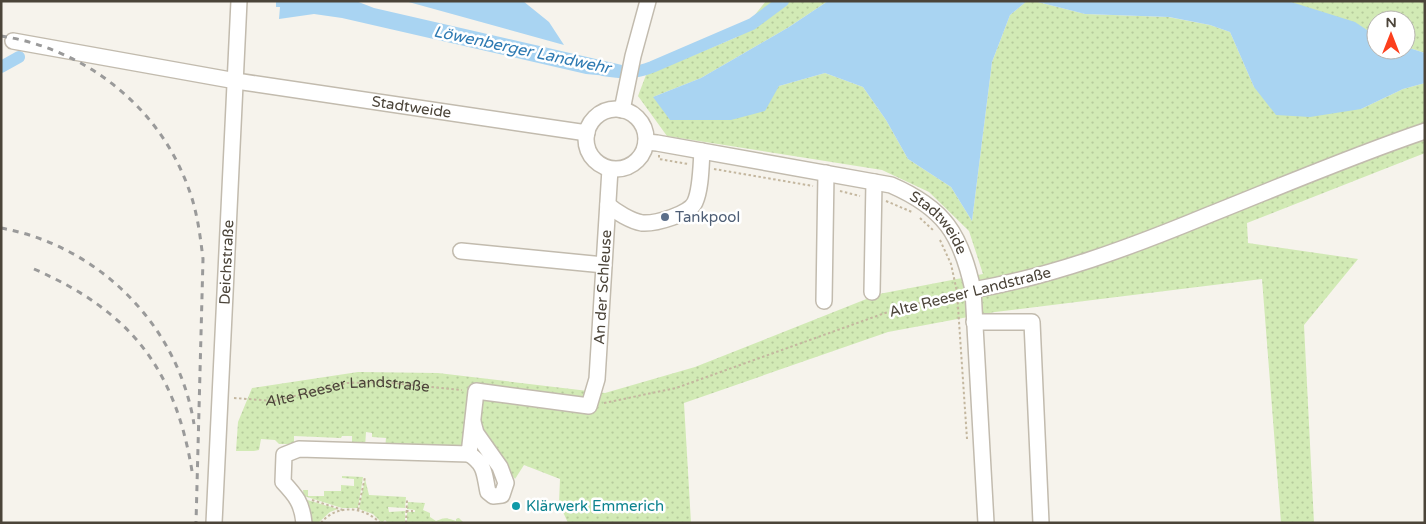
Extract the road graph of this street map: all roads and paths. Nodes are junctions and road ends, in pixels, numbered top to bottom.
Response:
1 (239, 1) edge
2 (648, 1) edge
3 (1420, 1) edge
4 (1425, 3) edge
5 (13, 41) dead end
6 (236, 81) junction
7 (622, 110) junction
8 (1425, 131) edge
9 (587, 133) junction
10 (646, 142) junction
11 (702, 151) junction
12 (610, 169) junction
13 (826, 173) junction
14 (874, 182) junction
15 (608, 204) junction
16 (461, 251) dead end
17 (604, 265) junction
18 (972, 290) junction
19 (872, 292) dead end
20 (824, 302) dead end
21 (974, 322) junction
22 (476, 391) junction
23 (219, 397) junction
24 (590, 406) junction
25 (473, 415) junction
26 (469, 454) junction
27 (365, 477) dead end
28 (296, 497) junction
29 (407, 500) dead end
30 (402, 509) dead end
31 (343, 510) junction
32 (358, 510) junction
33 (406, 510) junction
34 (413, 511) dead end
35 (214, 523) edge
36 (304, 523) edge
37 (321, 523) edge
38 (380, 523) edge
39 (406, 523) edge
40 (986, 523) edge
41 (1041, 523) edge

1 - 6 street, Deichstraße
2 - 7 street
3 - 4 path
5 - 6 street, Stadtweide
6 - 9 street, Stadtweide
6 - 23 street, Deichstraße
7 - 9 street
7 - 10 street
8 - 18 street, Alte Reeser Landstraße
9 - 12 street
10 - 11 street, Stadtweide
10 - 12 street
11 - 13 street, Stadtweide
11 - 15 street
12 - 15 street, An der Schleuse
13 - 14 street, Stadtweide
13 - 20 street
14 - 18 street, Stadtweide
14 - 19 street
15 - 17 street, An der Schleuse
16 - 17 street
17 - 24 street, An der Schleuse
18 - 21 street, Stadtweide
18 - 24 path, Alte Reeser Landstraße
21 - 40 street, Stadtweide
21 - 41 street
22 - 23 path, Alte Reeser Landstraße
22 - 24 street
22 - 25 street
23 - 35 street, Deichstraße
25 - 26 street
25 - 26 street
26 - 28 street
27 - 32 path
28 - 31 path
28 - 36 street
29 - 33 path
30 - 33 path
31 - 32 path
31 - 37 path
32 - 38 path
33 - 34 path
33 - 39 path

